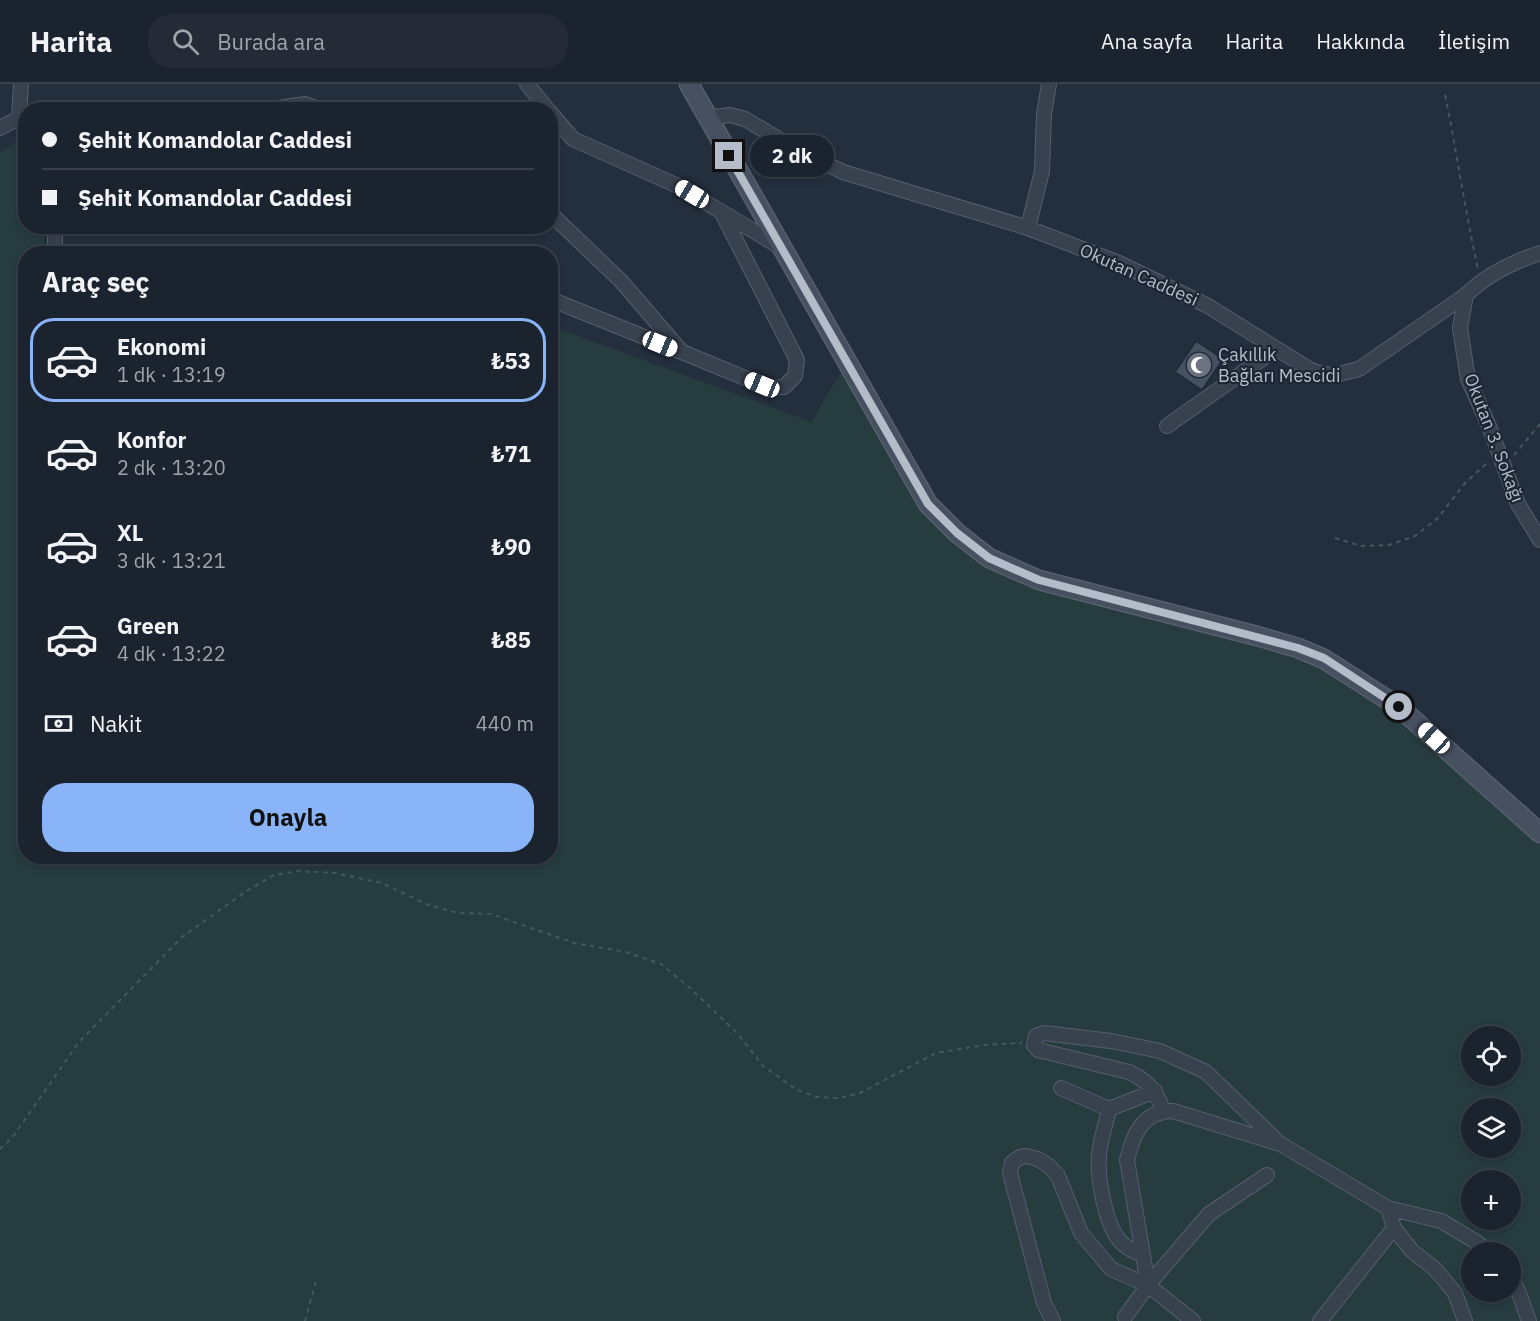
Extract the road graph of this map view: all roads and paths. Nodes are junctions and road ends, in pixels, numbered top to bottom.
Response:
1 (21, 84) edge
2 (527, 84) edge
3 (689, 84) edge
4 (1049, 84) edge
5 (1445, 94) dead end
6 (22, 102) edge
7 (542, 102) edge
8 (708, 118) junction
9 (18, 120) edge
10 (558, 122) edge
11 (0, 128) edge
12 (721, 211) junction
13 (558, 221) edge
14 (1028, 228) junction
15 (784, 249) junction
16 (1540, 253) edge
17 (1480, 281) junction
18 (1466, 295) junction
19 (558, 302) edge
20 (1276, 349) junction
21 (682, 352) junction
22 (1540, 424) edge
23 (1167, 426) dead end
24 (1499, 452) junction
25 (1504, 466) junction
26 (1335, 538) dead end
27 (1540, 540) edge
28 (1540, 833) edge
29 (1034, 1042) junction
30 (1061, 1088) dead end
31 (1155, 1091) junction
32 (1109, 1109) junction
33 (1163, 1111) junction
34 (1279, 1143) junction
35 (0, 1149) edge
36 (1267, 1175) dead end
37 (1388, 1208) junction
38 (1394, 1228) junction
39 (1476, 1242) edge
40 (1143, 1255) junction
41 (316, 1281) dead end
42 (1148, 1285) junction
43 (1521, 1299) edge
44 (1125, 1317) dead end
45 (304, 1321) edge
46 (1053, 1321) edge
47 (1193, 1321) edge
48 (1320, 1321) edge
49 (1465, 1321) edge
50 (1529, 1321) edge

1 - 6 street
2 - 7 street
3 - 8 main road
4 - 14 street
5 - 17 path
8 - 14 street, Okutan Caddesi
8 - 15 main road
9 - 11 street
10 - 12 street
12 - 15 street
12 - 21 street
13 - 21 street
14 - 20 street, Okutan Caddesi
15 - 28 main road
16 - 17 street, Okutan Caddesi
17 - 18 street, Okutan Caddesi
18 - 20 street, Okutan Caddesi
18 - 24 street, Okutan 3. Sokağı
19 - 21 street
20 - 23 street
22 - 25 path
24 - 25 street, Okutan 3. Sokağı
24 - 26 path
25 - 27 street, Okutan 3. Sokağı
29 - 31 street
29 - 34 street
29 - 35 path
30 - 32 street
31 - 32 street
31 - 33 street
32 - 40 street
33 - 34 street
33 - 40 street
34 - 37 street
36 - 42 street
37 - 38 street
37 - 39 street
38 - 48 street
38 - 49 street
40 - 42 street
41 - 45 path
42 - 44 street
42 - 46 street
42 - 47 street
43 - 50 street

